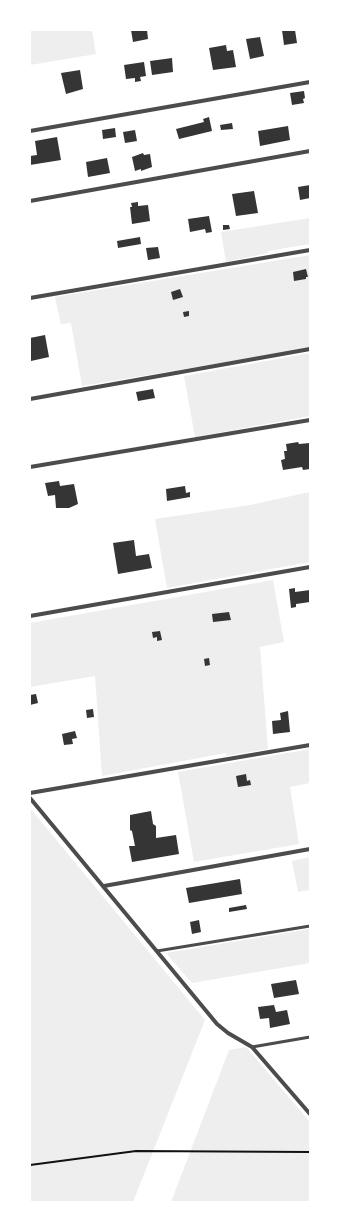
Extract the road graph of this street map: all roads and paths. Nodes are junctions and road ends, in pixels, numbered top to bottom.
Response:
1 (310, 82) edge
2 (30, 131) edge
3 (310, 151) edge
4 (30, 200) edge
5 (310, 250) edge
6 (30, 298) edge
7 (310, 350) edge
8 (30, 399) edge
9 (310, 420) edge
10 (30, 467) edge
11 (310, 567) edge
12 (30, 616) edge
13 (310, 745) edge
14 (30, 793) edge
15 (30, 798) edge
16 (310, 849) edge
17 (104, 886) junction
18 (310, 926) edge
19 (157, 952) junction
20 (310, 1037) edge
21 (252, 1047) junction
22 (310, 1114) edge
23 (310, 1152) edge
24 (30, 1165) edge

1 - 2 street
3 - 4 street
5 - 6 street
7 - 8 street
9 - 10 street
11 - 12 street
13 - 14 street
15 - 17 street
16 - 17 street
17 - 19 street
18 - 19 lane
19 - 21 street
20 - 21 lane
21 - 22 street
23 - 24 path

